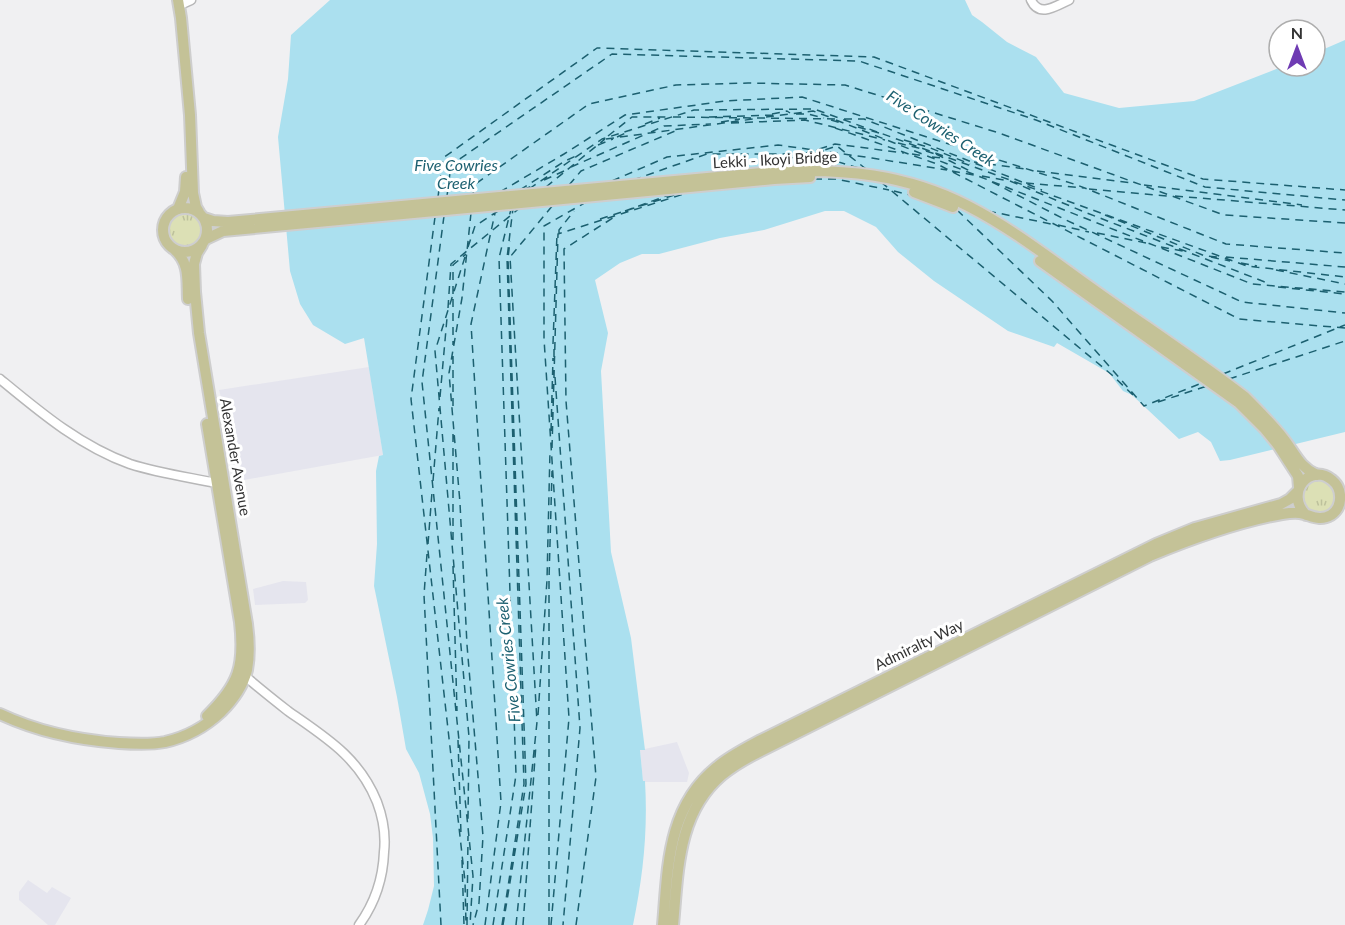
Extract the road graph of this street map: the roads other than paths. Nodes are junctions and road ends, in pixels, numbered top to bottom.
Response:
1 (191, 0) edge
2 (1031, 0) edge
3 (1069, 0) edge
4 (177, 2) edge
5 (178, 209) junction
6 (201, 215) junction
7 (229, 226) junction
8 (204, 242) junction
9 (175, 250) junction
10 (0, 379) edge
11 (1297, 465) junction
12 (1317, 475) junction
13 (216, 483) junction
14 (1341, 487) edge
15 (1298, 490) junction
16 (1340, 508) edge
17 (1306, 514) junction
18 (232, 554) junction
19 (241, 676) junction
20 (0, 706) edge
21 (0, 714) edge
22 (359, 925) edge
23 (663, 925) edge
24 (673, 925) edge

1 - 4 street
2 - 3 street
4 - 5 main road
4 - 6 main road
5 - 6 main road
5 - 9 main road
6 - 7 main road
6 - 8 main road
7 - 8 main road
7 - 11 main road, Lekki - Ikoyi Bridge
8 - 9 main road
8 - 18 main road, Alexander Avenue
9 - 13 main road, Alexander Avenue
10 - 13 street
11 - 12 main road
11 - 15 main road
12 - 14 main road
12 - 15 main road
13 - 18 main road, Alexander Avenue
14 - 16 main road
15 - 17 main road
15 - 23 main road, Admiralty Way
16 - 17 main road
17 - 24 main road, Admiralty Way
18 - 19 main road, Alexander Avenue
19 - 20 main road
19 - 21 main road
19 - 22 street

